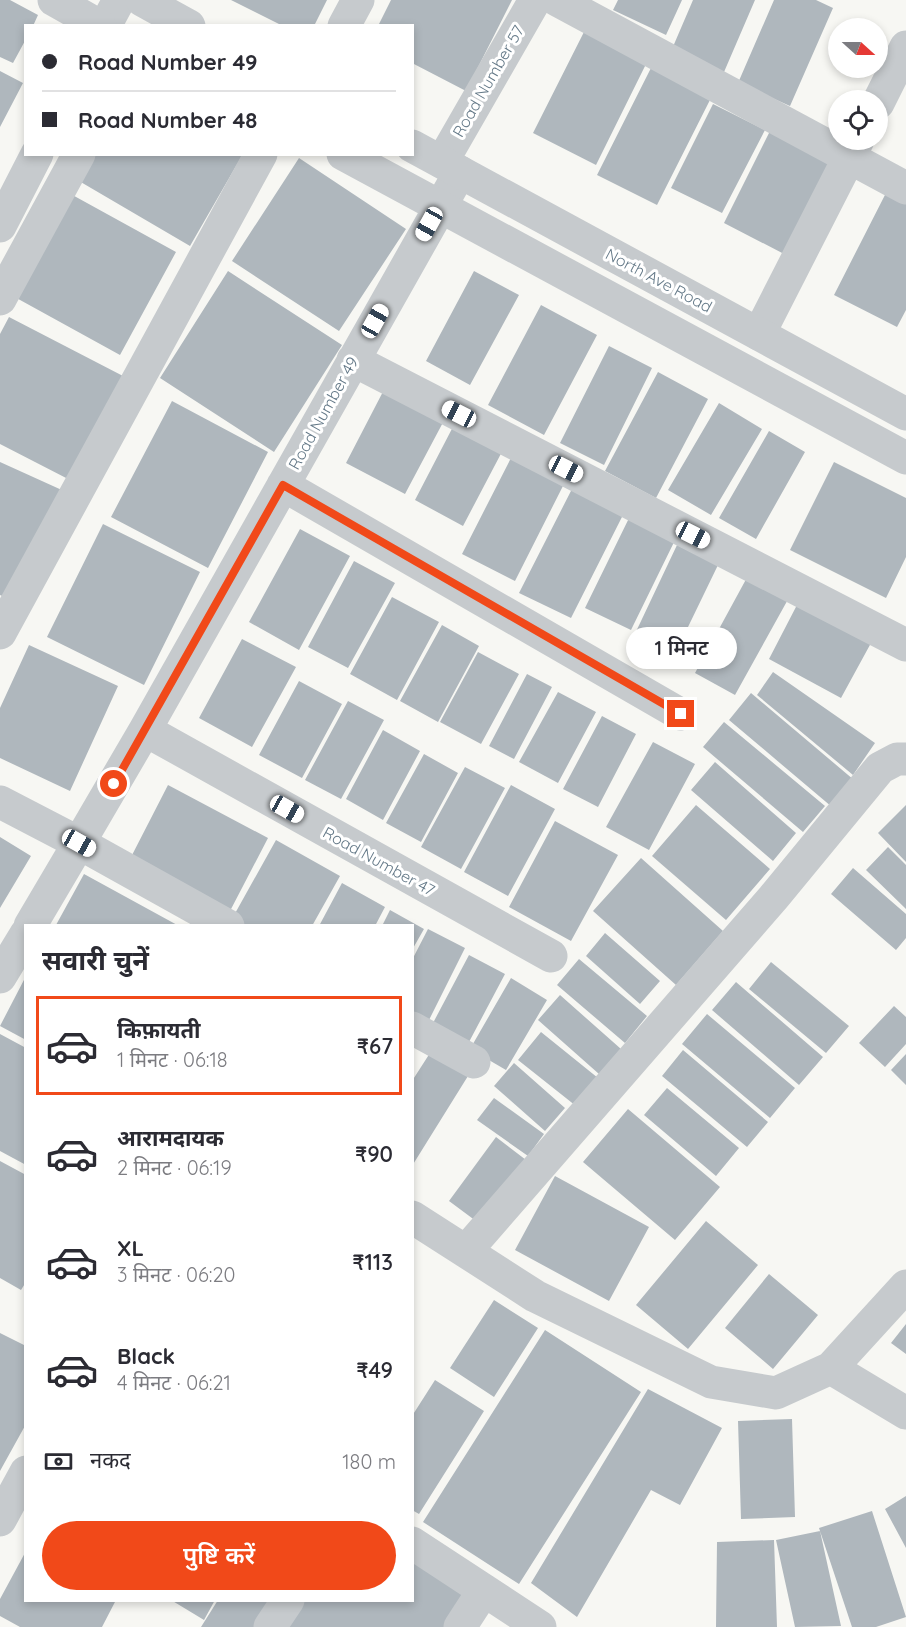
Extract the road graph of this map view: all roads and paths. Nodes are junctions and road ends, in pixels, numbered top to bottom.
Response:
1 (54, 0) edge
2 (119, 0) edge
3 (358, 0) edge
4 (535, 0) edge
5 (557, 0) edge
6 (153, 9) edge
7 (96, 24) edge
8 (106, 24) edge
9 (185, 24) edge
10 (345, 24) edge
11 (906, 47) edge
12 (884, 90) edge
13 (828, 135) edge
14 (414, 147) edge
15 (853, 150) edge
16 (857, 150) edge
17 (37, 156) edge
18 (79, 156) edge
19 (260, 156) edge
20 (348, 156) edge
21 (451, 167) junction
22 (906, 188) edge
23 (439, 205) junction
24 (0, 226) edge
25 (3, 284) edge
26 (759, 334) junction
27 (353, 360) junction
28 (906, 414) edge
29 (906, 458) edge
30 (283, 485) junction
31 (0, 633) edge
32 (906, 645) edge
33 (681, 714) dead end
34 (145, 730) junction
35 (906, 759) edge
36 (0, 802) edge
37 (79, 843) junction
38 (215, 922) edge
39 (31, 924) edge
40 (24, 937) edge
41 (551, 956) dead end
42 (0, 977) edge
43 (414, 1029) edge
44 (474, 1062) dead end
45 (414, 1218) edge
46 (466, 1251) junction
47 (906, 1286) edge
48 (831, 1368) junction
49 (906, 1413) edge
50 (24, 1476) edge
51 (0, 1520) edge
52 (414, 1544) edge
53 (484, 1590) junction
54 (287, 1602) edge
55 (270, 1627) edge
56 (460, 1627) edge
57 (540, 1627) edge

1 - 7 street
2 - 8 street
3 - 10 street
4 - 21 street, Road Number 57
5 - 13 street
6 - 9 street
11 - 12 street
14 - 21 street, North Ave Road
15 - 26 street
16 - 22 street
17 - 24 street
18 - 25 street
19 - 31 street
20 - 23 street
21 - 23 street, Road Number 49
21 - 26 street, North Ave Road
23 - 27 street, Road Number 49
23 - 29 street
26 - 28 street, North Ave Road
27 - 30 street, Road Number 49
27 - 32 street
30 - 33 street
30 - 34 street, Road Number 49
34 - 37 street, Road Number 49
34 - 41 street, Road Number 47
35 - 46 street
36 - 37 street
37 - 38 street
37 - 39 street, Road Number 49
40 - 42 street
43 - 44 street
45 - 46 street
46 - 48 street
47 - 48 street
48 - 49 street
50 - 51 street
52 - 53 street
53 - 56 street
53 - 57 street
54 - 55 street

